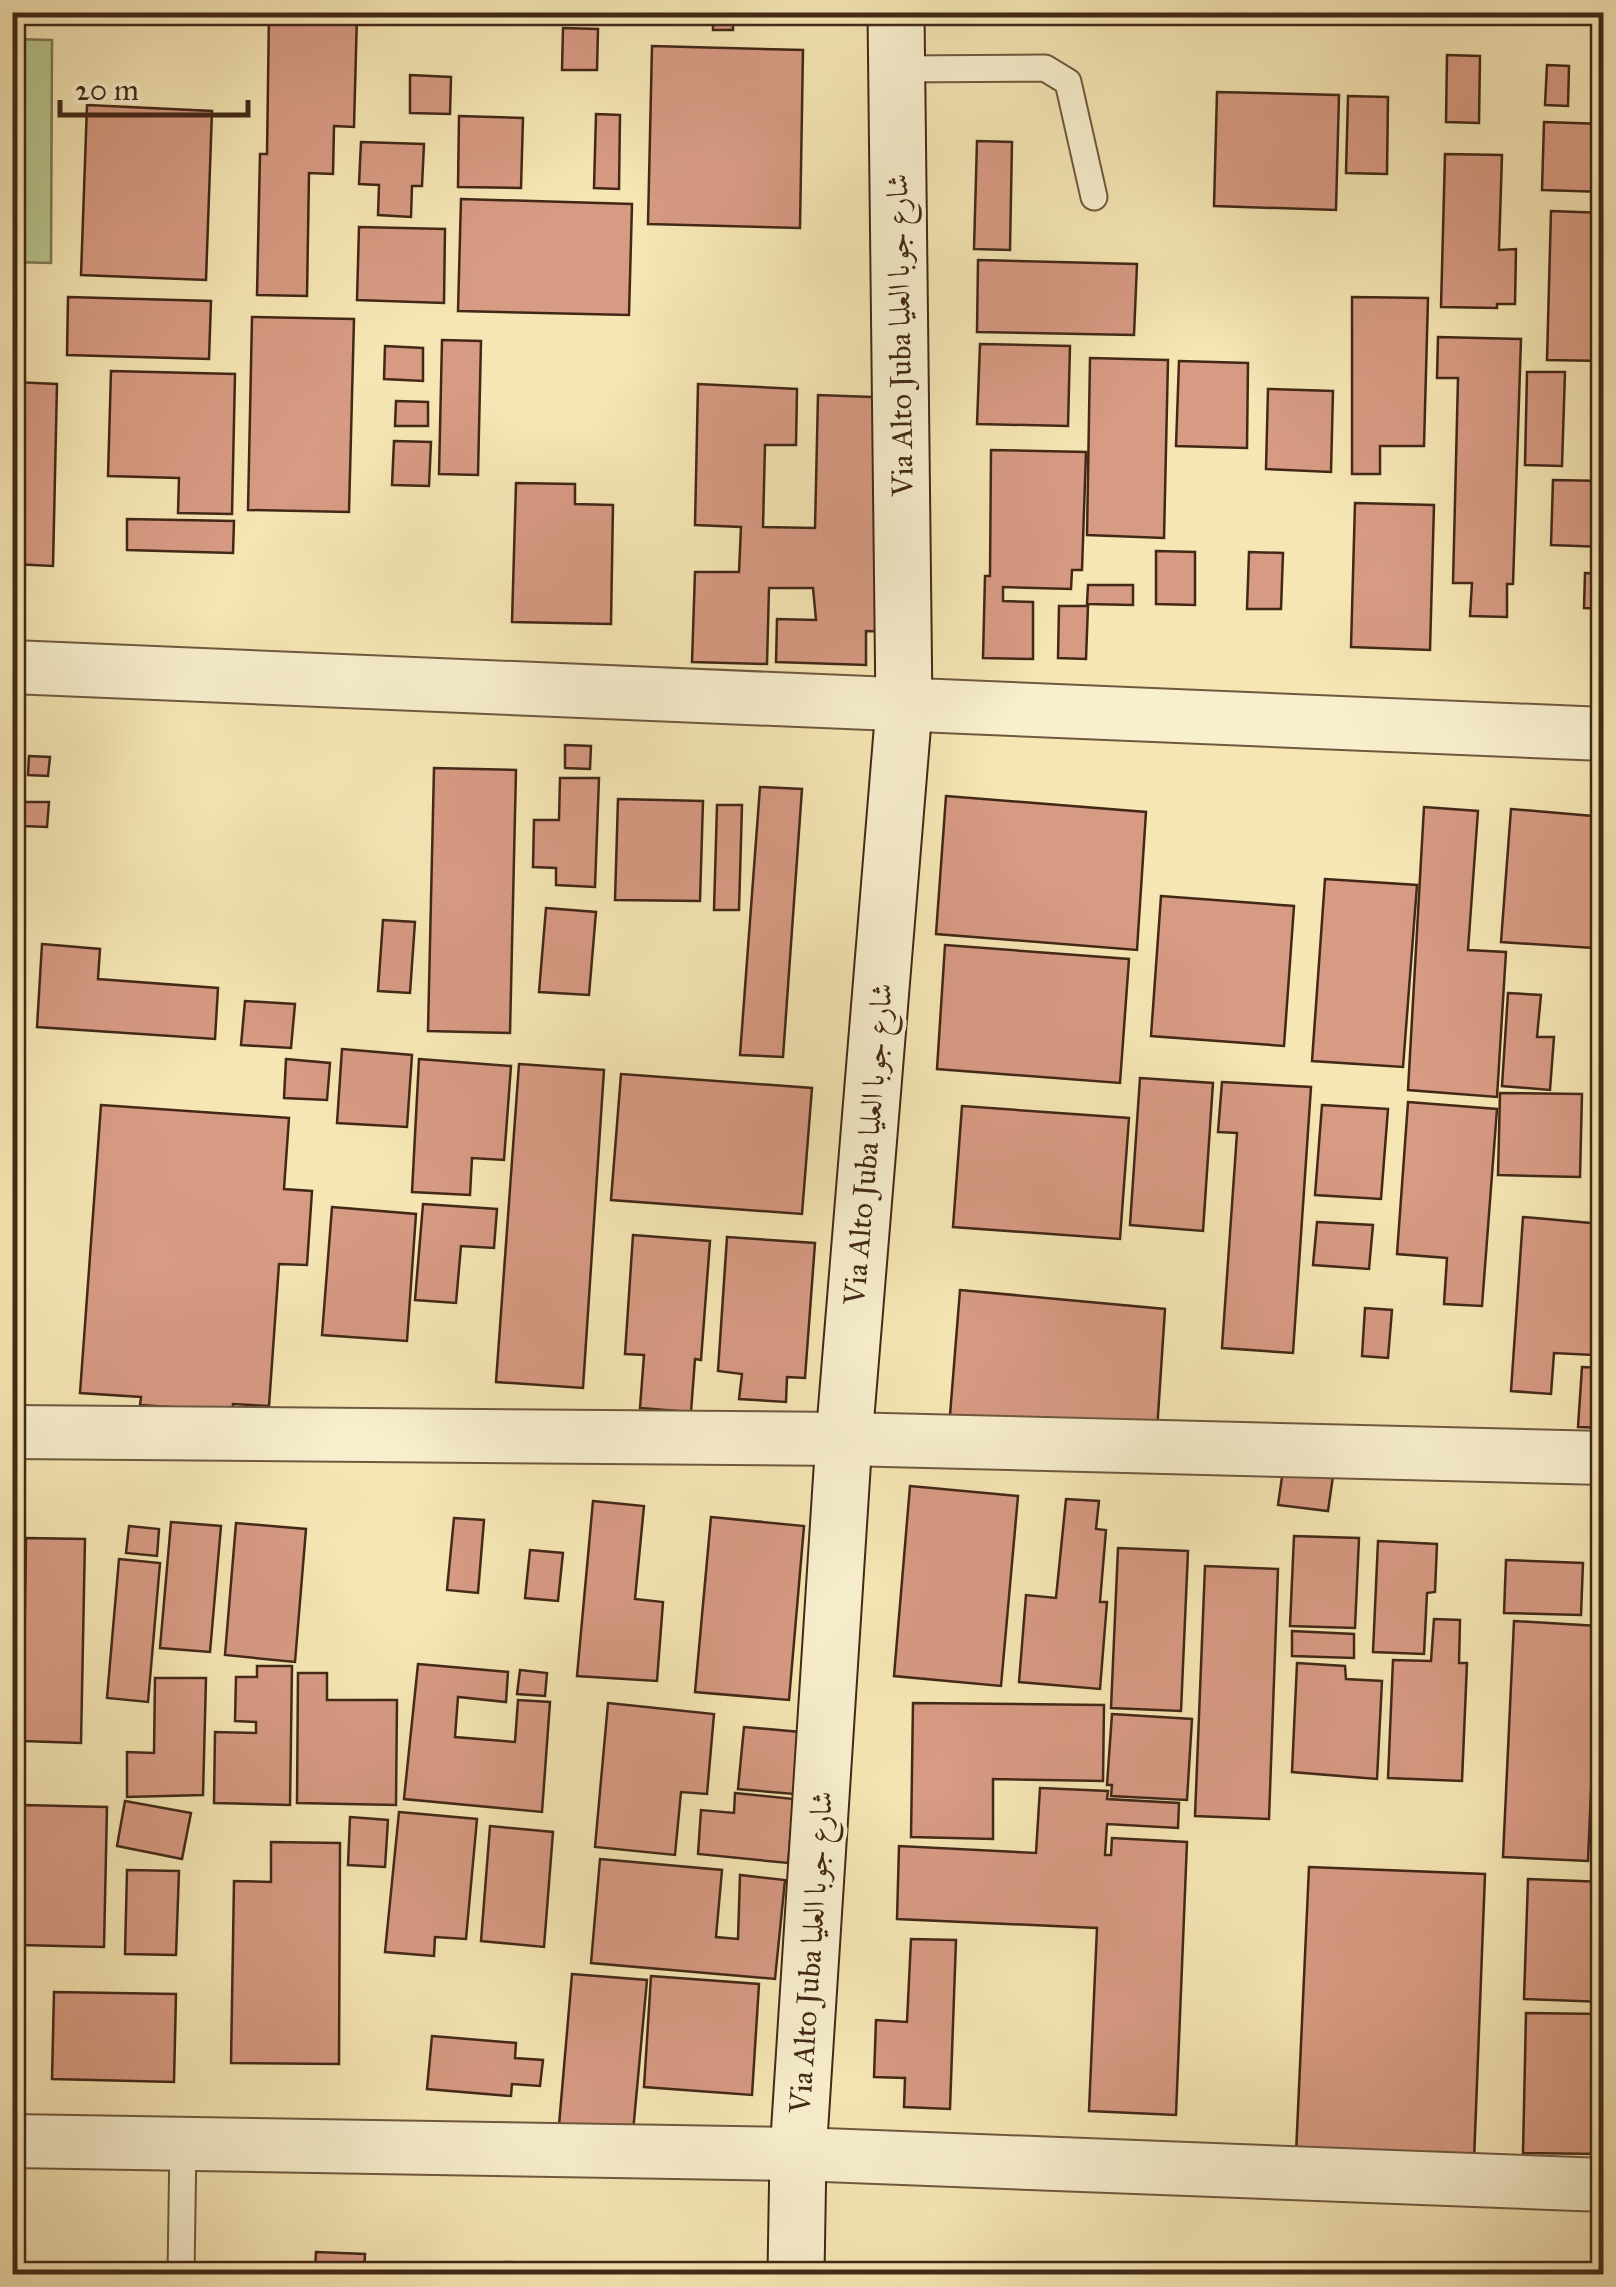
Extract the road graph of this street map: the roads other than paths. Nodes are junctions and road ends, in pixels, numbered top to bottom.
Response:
1 (896, 12) edge
2 (897, 69) junction
3 (1094, 197) dead end
4 (12, 667) edge
5 (904, 708) junction
6 (1604, 734) edge
7 (12, 1432) edge
8 (844, 1439) junction
9 (1604, 1458) edge
10 (12, 2141) edge
11 (183, 2144) junction
12 (798, 2154) junction
13 (1604, 2185) edge
14 (181, 2274) edge
15 (796, 2274) edge

1 - 2 street, Via Alto Juba شارع جوبا العليا
2 - 3 lane
2 - 5 street, Via Alto Juba شارع جوبا العليا
4 - 5 street
5 - 6 street
5 - 8 street, Via Alto Juba شارع جوبا العليا
7 - 8 street
8 - 9 street
8 - 12 street, Via Alto Juba شارع جوبا العليا
10 - 11 street
11 - 12 street
11 - 14 lane
12 - 13 street
12 - 15 street, Via Alto Juba شارع جوبا العليا

